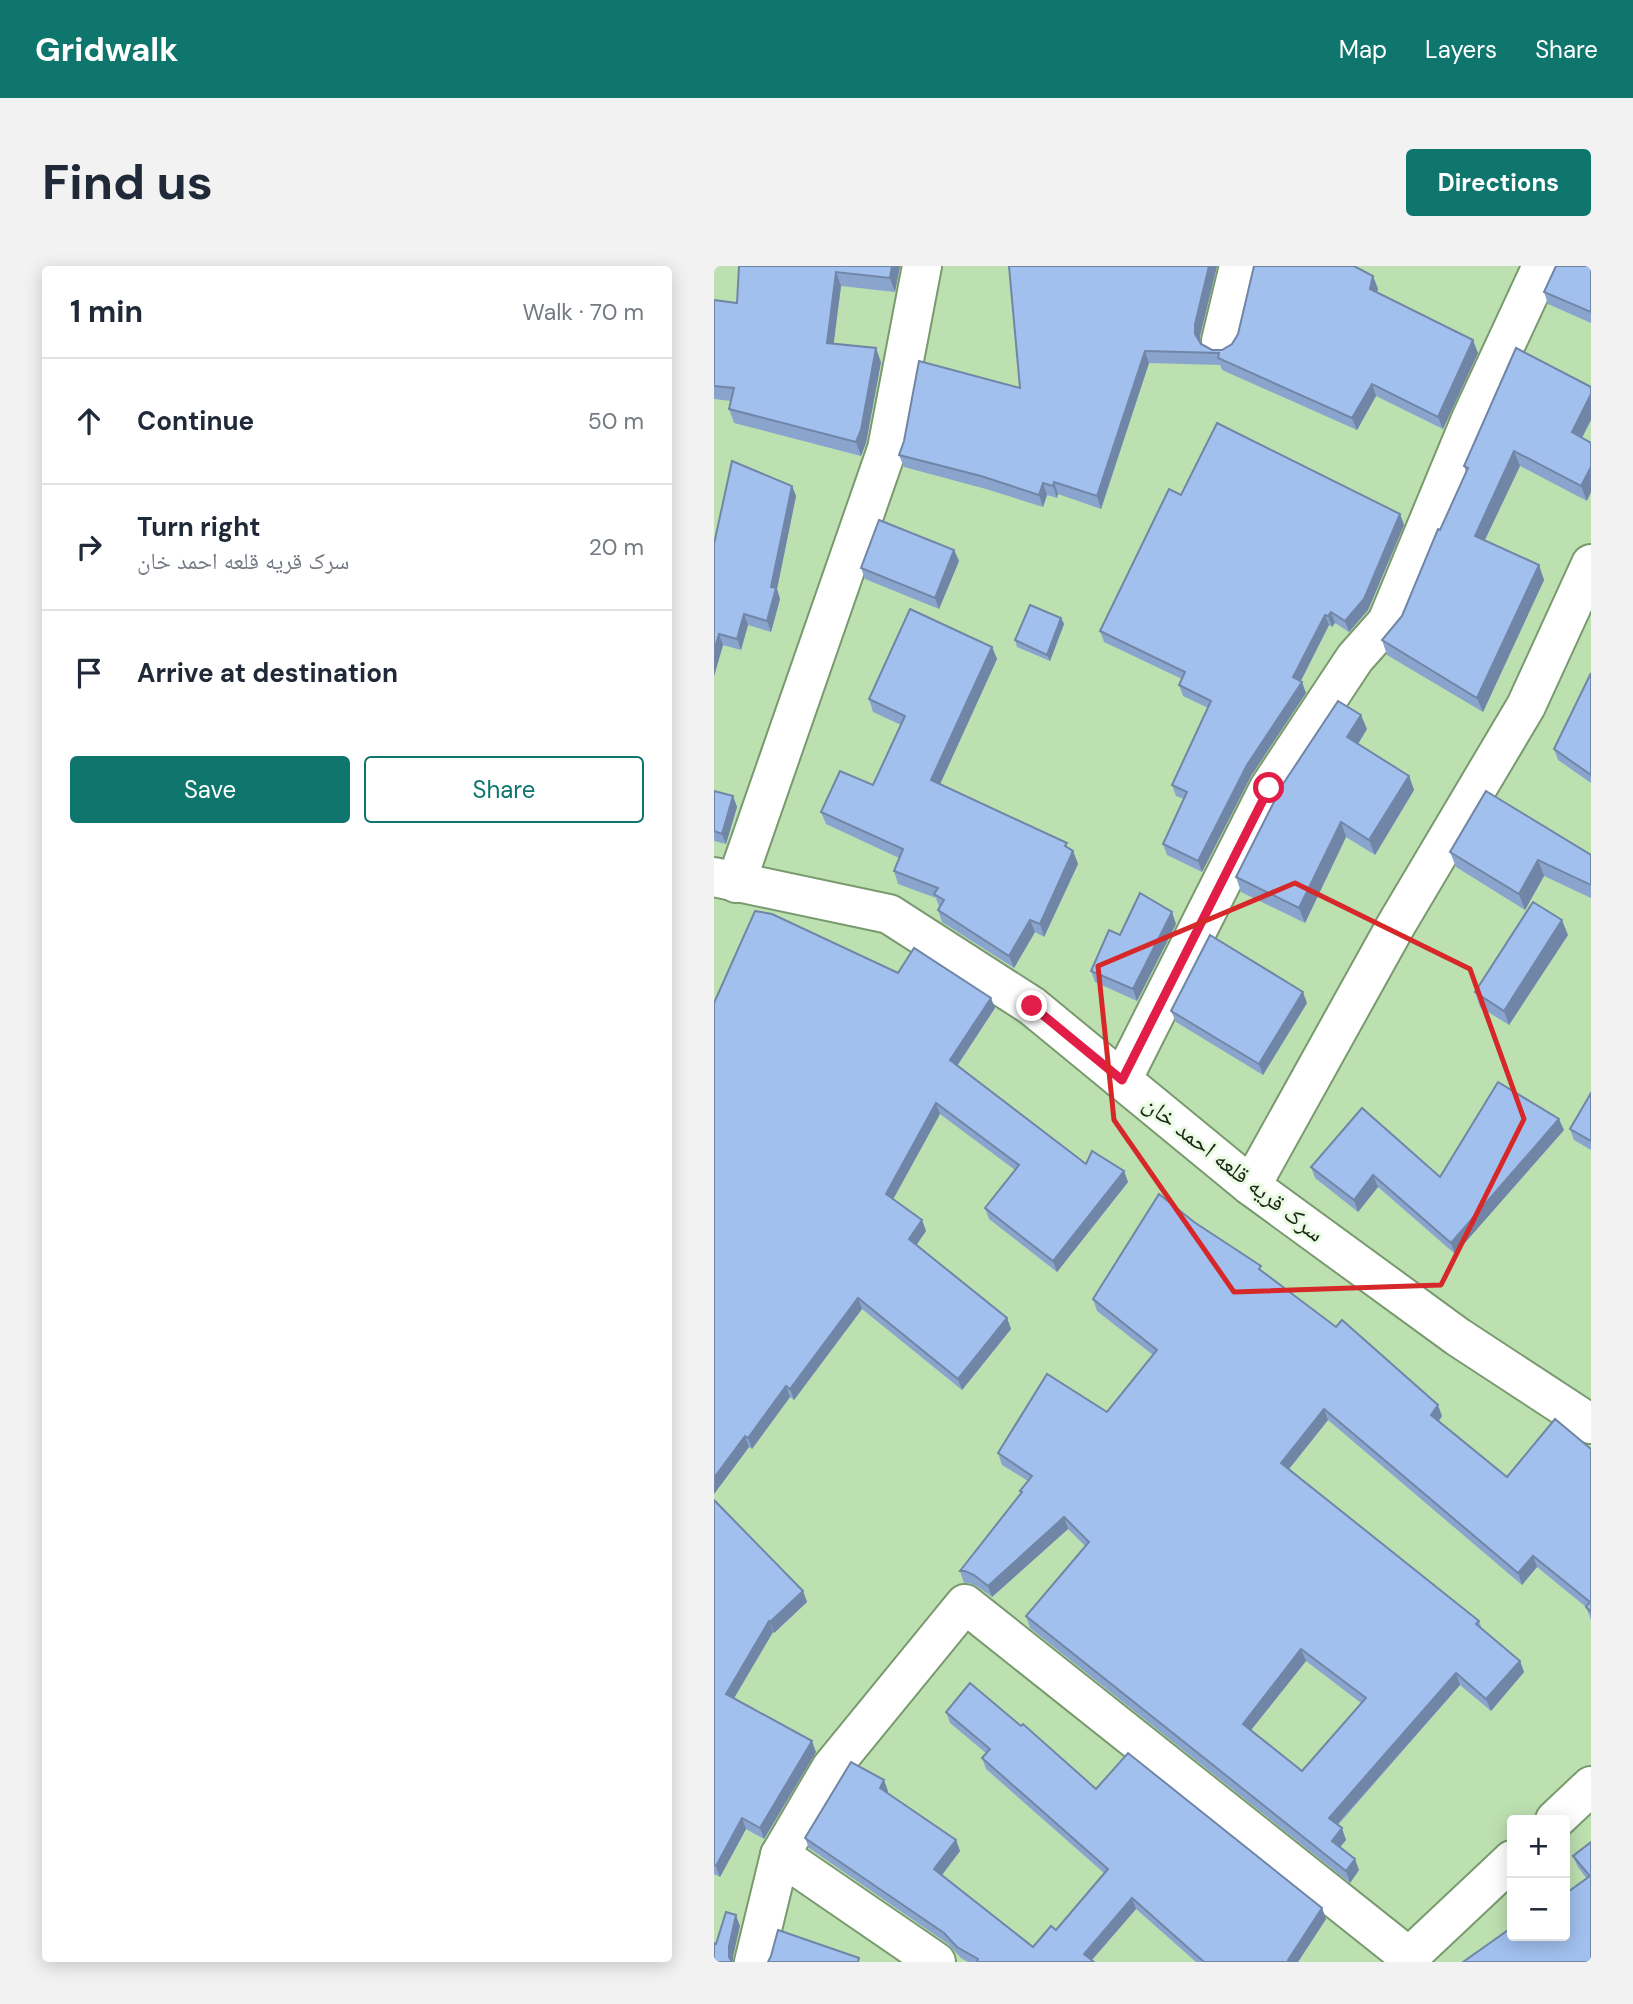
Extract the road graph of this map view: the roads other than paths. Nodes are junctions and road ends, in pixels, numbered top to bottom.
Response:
1 (922, 266) edge
2 (1239, 266) edge
3 (1542, 266) edge
4 (1220, 341) dead end
5 (1591, 564) edge
6 (725, 880) edge
7 (1122, 1080) junction
8 (1251, 1186) junction
9 (1591, 1424) edge
10 (1591, 1786) edge
11 (1560, 1815) edge
12 (780, 1855) junction
13 (1507, 1865) edge
14 (754, 1962) edge
15 (936, 1962) edge

1 - 6 street
2 - 4 street
3 - 7 street
5 - 8 street
6 - 7 street, سرک قریه قلعه احمد خان
7 - 8 street, سرک قریه قلعه احمد خان
8 - 9 street, سرک قریه قلعه احمد خان
10 - 11 street
12 - 13 street
12 - 14 street
12 - 15 street

